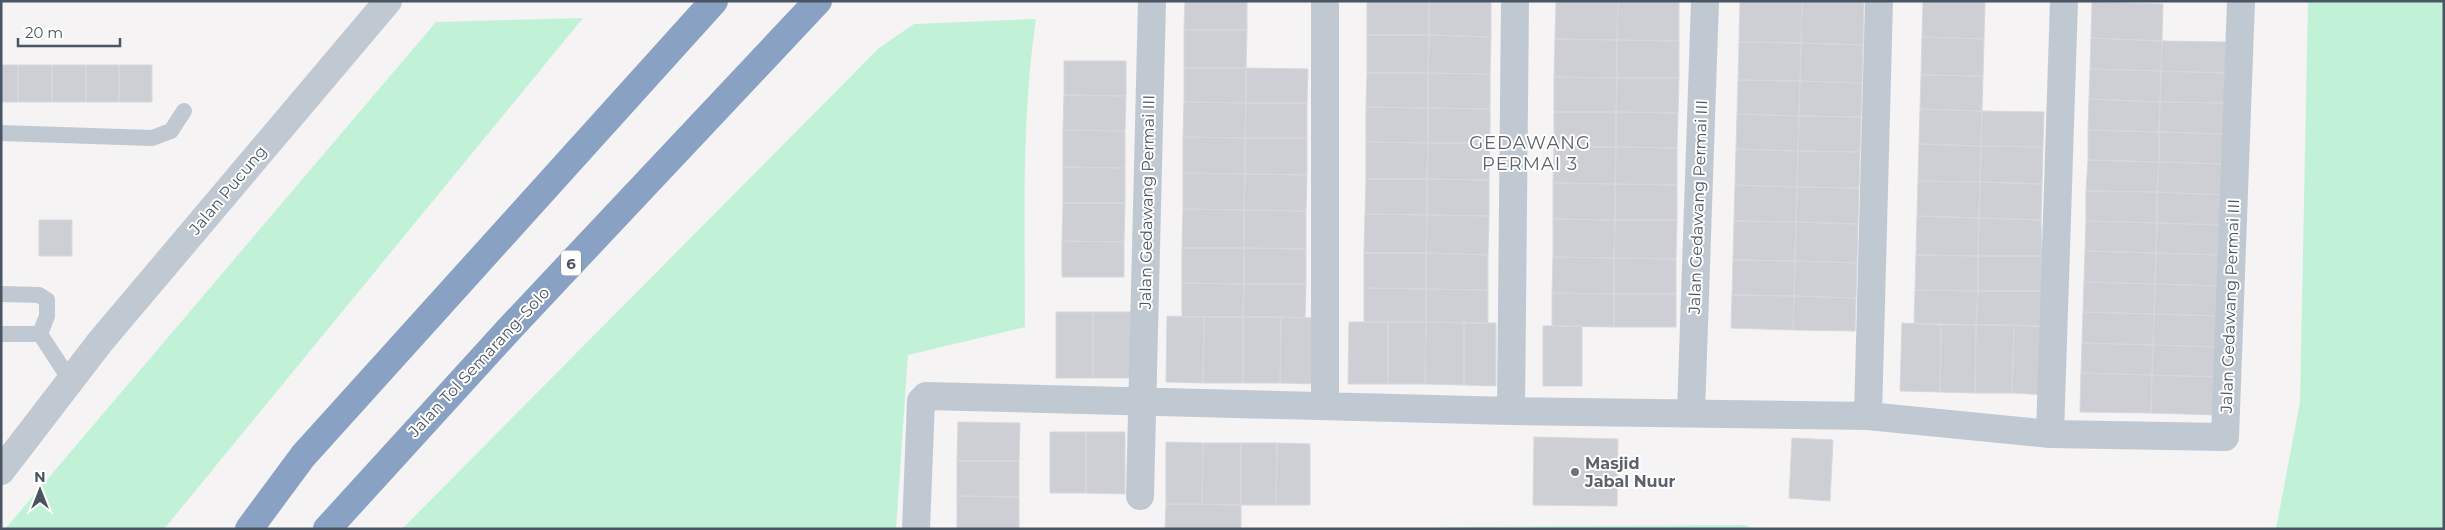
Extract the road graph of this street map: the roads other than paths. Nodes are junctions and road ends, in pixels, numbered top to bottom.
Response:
1 (388, 1) edge
2 (714, 1) edge
3 (818, 1) edge
4 (1152, 1) edge
5 (1325, 1) edge
6 (1515, 1) edge
7 (1705, 1) edge
8 (1879, 1) edge
9 (2064, 1) edge
10 (2241, 1) edge
11 (184, 111) dead end
12 (1, 133) edge
13 (1, 294) edge
14 (1, 334) edge
15 (40, 334) junction
16 (70, 380) junction
17 (1143, 402) junction
18 (1326, 406) junction
19 (1511, 411) junction
20 (1691, 413) junction
21 (1868, 416) junction
22 (2050, 434) junction
23 (1, 471) edge
24 (1140, 496) dead end
25 (248, 529) edge
26 (327, 529) edge
27 (916, 529) edge

1 - 16 street, Jalan Pucung
2 - 25 highway
3 - 26 highway, Jalan Tol Semarang–Solo / 6
4 - 17 street, Jalan Gedawang Permai III
5 - 18 street
6 - 19 street
7 - 20 street, Jalan Gedawang Permai III
8 - 21 street
9 - 22 street
10 - 22 street, Jalan Gedawang Permai III
11 - 12 lane
13 - 15 lane
14 - 15 lane
15 - 16 lane
16 - 23 street, Jalan Pucung
17 - 18 street, Jalan Gedawang Permai III
17 - 24 street, Jalan Gedawang Permai III
17 - 27 street, Jalan Gedawang Permai III
18 - 19 street, Jalan Gedawang Permai III
19 - 20 street, Jalan Gedawang Permai III
20 - 21 street, Jalan Gedawang Permai III
21 - 22 street, Jalan Gedawang Permai III

